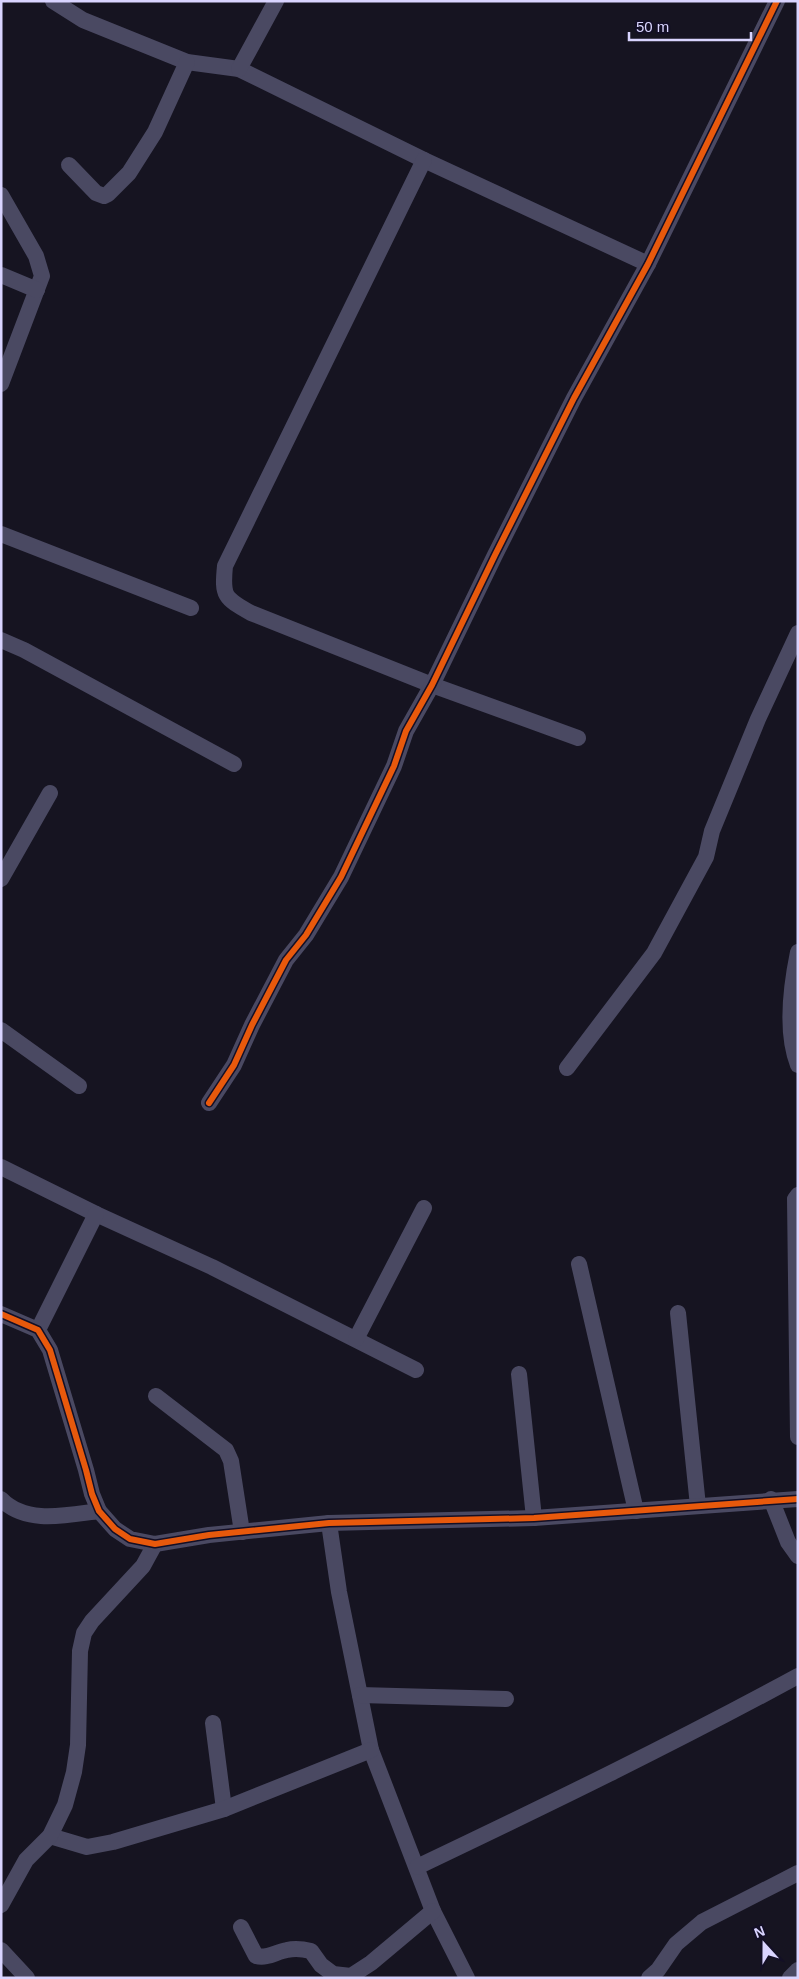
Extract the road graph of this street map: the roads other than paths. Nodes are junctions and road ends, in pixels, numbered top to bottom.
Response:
1 (53, 1) edge
2 (276, 1) edge
3 (777, 1) edge
4 (187, 62) junction
5 (239, 69) junction
6 (424, 160) junction
7 (69, 165) dead end
8 (1, 195) edge
9 (648, 264) junction
10 (1, 275) edge
11 (37, 290) junction
12 (1, 384) edge
13 (1, 534) edge
14 (192, 608) dead end
15 (798, 633) edge
16 (1, 640) edge
17 (432, 685) junction
18 (578, 738) dead end
19 (234, 764) dead end
20 (50, 793) dead end
21 (1, 879) edge
22 (798, 952) edge
23 (1, 1030) edge
24 (798, 1065) edge
25 (567, 1068) dead end
26 (79, 1086) dead end
27 (209, 1103) dead end
28 (1, 1167) edge
29 (798, 1195) edge
30 (424, 1208) dead end
31 (96, 1214) junction
32 (579, 1264) dead end
33 (1, 1314) edge
34 (678, 1314) dead end
35 (797, 1324) edge
36 (38, 1330) junction
37 (356, 1339) junction
38 (416, 1370) dead end
39 (519, 1374) dead end
40 (156, 1396) dead end
41 (798, 1437) edge
42 (1, 1499) edge
43 (771, 1499) junction
44 (798, 1499) edge
45 (698, 1506) junction
46 (99, 1511) junction
47 (636, 1511) junction
48 (534, 1518) junction
49 (329, 1523) junction
50 (242, 1532) junction
51 (155, 1544) junction
52 (798, 1556) edge
53 (798, 1676) edge
54 (360, 1695) junction
55 (506, 1699) dead end
56 (213, 1723) dead end
57 (371, 1750) junction
58 (224, 1808) junction
59 (50, 1836) junction
60 (417, 1867) junction
61 (798, 1873) edge
62 (1, 1905) edge
63 (434, 1911) junction
64 (241, 1927) dead end
65 (1, 1950) edge
66 (798, 1970) edge
67 (26, 1978) edge
68 (467, 1978) edge
69 (649, 1978) edge
70 (790, 1978) edge

1 - 4 street
2 - 5 street
3 - 9 street
4 - 5 street
4 - 7 street
5 - 6 street
6 - 9 street
6 - 17 street
8 - 11 street
9 - 17 street
10 - 11 street
11 - 12 street
13 - 14 street
15 - 25 street
16 - 19 street
17 - 18 street
17 - 27 street
20 - 21 street
22 - 24 street
23 - 26 street
28 - 31 street
29 - 35 street
30 - 37 street
31 - 36 street
31 - 37 street
32 - 47 street
33 - 36 street
34 - 45 street
35 - 41 street
36 - 46 street
37 - 38 street
39 - 48 street
40 - 50 street
42 - 46 street
43 - 44 street
43 - 45 street
43 - 52 street
45 - 47 street
46 - 51 street
47 - 48 street
48 - 49 street
49 - 50 street
49 - 54 street
50 - 51 street
51 - 59 street
53 - 60 street
54 - 55 street
54 - 57 street
56 - 58 street
57 - 58 street
57 - 60 street
58 - 59 street
59 - 62 street
60 - 63 street
61 - 69 street
63 - 64 street
63 - 68 street
65 - 67 street
66 - 70 street

